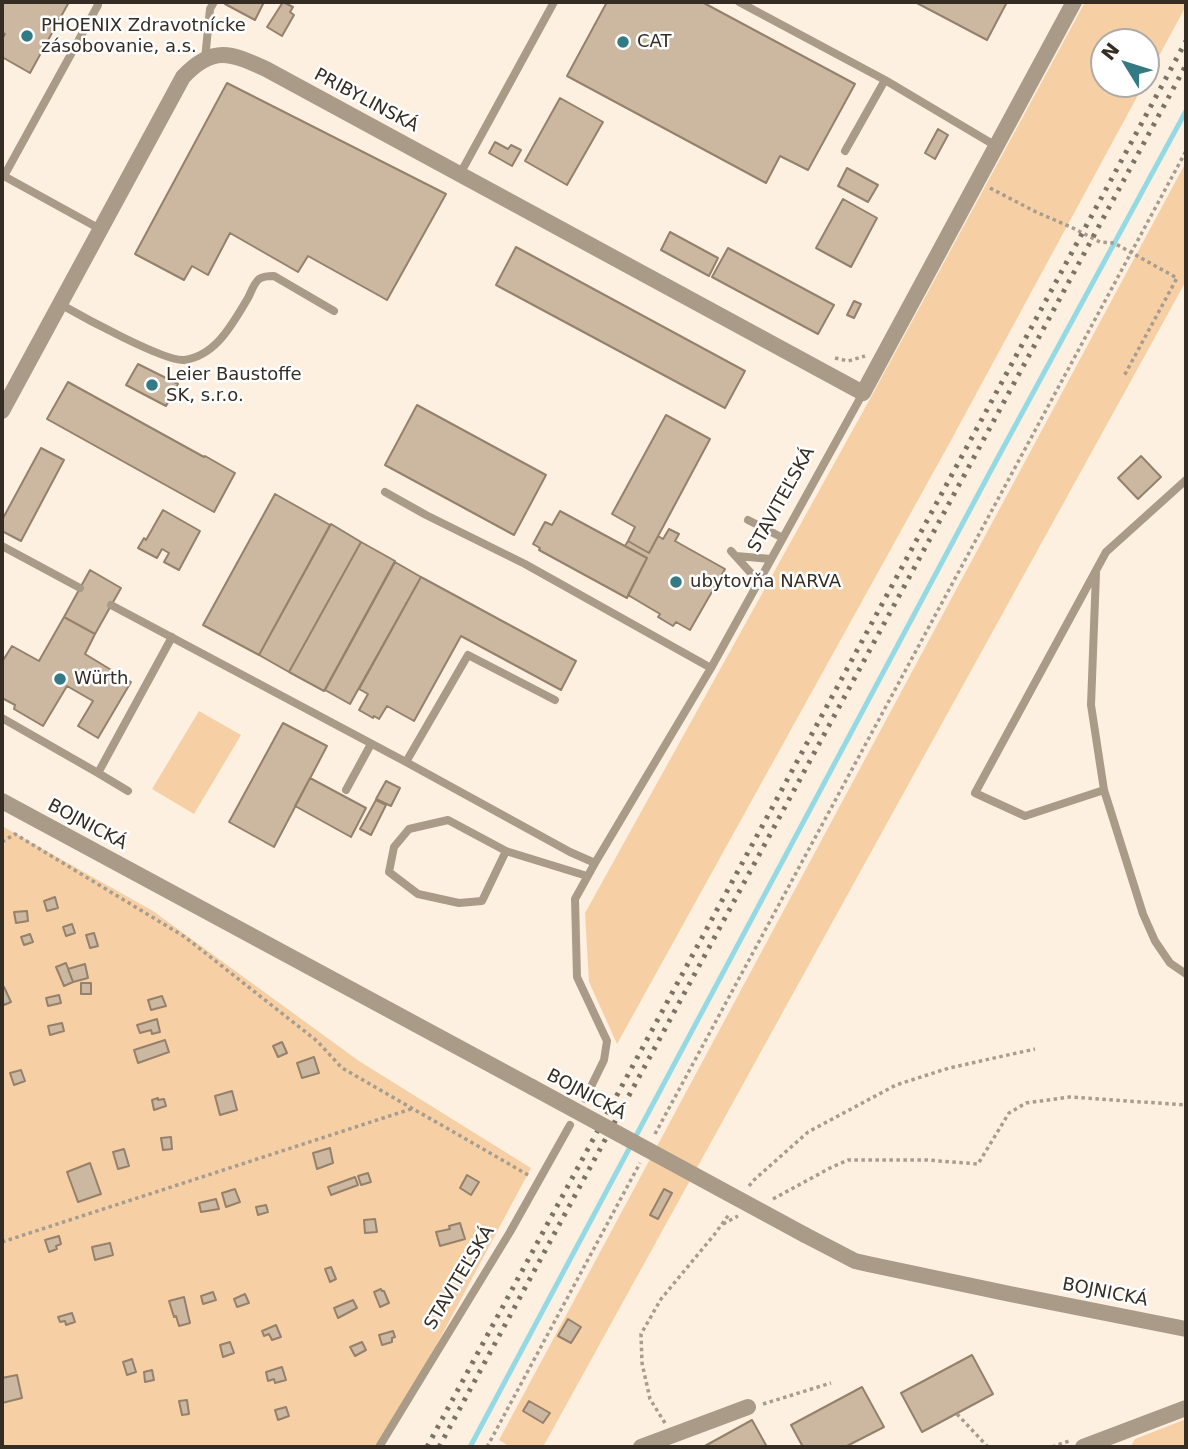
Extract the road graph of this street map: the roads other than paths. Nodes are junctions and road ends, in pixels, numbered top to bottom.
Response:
1 (97, 2) edge
2 (214, 2) edge
3 (554, 2) edge
4 (739, 2) edge
5 (1074, 2) edge
6 (205, 59) junction
7 (885, 80) junction
8 (998, 146) junction
9 (845, 151) dead end
10 (460, 174) junction
11 (3, 176) edge
12 (100, 229) junction
13 (60, 304) junction
14 (334, 311) dead end
15 (863, 393) junction
16 (2, 411) edge
17 (1186, 480) edge
18 (385, 492) dead end
19 (748, 520) dead end
20 (783, 538) junction
21 (2, 547) edge
22 (771, 559) junction
23 (1096, 570) junction
24 (758, 582) junction
25 (80, 588) dead end
26 (111, 605) dead end
27 (172, 638) junction
28 (711, 668) junction
29 (555, 700) dead end
30 (2, 718) edge
31 (371, 744) junction
32 (406, 762) junction
33 (98, 773) junction
34 (346, 790) dead end
35 (1104, 790) junction
36 (128, 791) dead end
37 (2, 801) edge
38 (506, 851) junction
39 (595, 863) junction
40 (587, 876) junction
41 (1186, 974) edge
42 (585, 1099) dead end
43 (569, 1125) dead end
44 (1186, 1329) edge
45 (748, 1407) road end
46 (1186, 1408) edge
47 (379, 1447) edge
48 (641, 1447) edge
49 (1083, 1447) edge

1 - 11 lane
2 - 6 lane
3 - 10 lane
4 - 7 lane
5 - 8 street, STAVITEĽSKÁ
6 - 10 street, PRIBYLINSKÁ
6 - 12 street
7 - 8 lane
7 - 9 lane
8 - 15 street, STAVITEĽSKÁ
10 - 15 street, PRIBYLINSKÁ
11 - 12 lane
12 - 13 street
13 - 14 lane
13 - 16 street
15 - 20 lane, STAVITEĽSKÁ
17 - 23 lane
18 - 28 lane
19 - 20 lane
20 - 22 lane, STAVITEĽSKÁ
21 - 25 lane
22 - 24 lane, STAVITEĽSKÁ
22 - 24 lane
23 - 35 lane
23 - 35 lane
24 - 28 lane, STAVITEĽSKÁ
26 - 27 lane
27 - 31 lane
27 - 33 lane
28 - 39 lane, STAVITEĽSKÁ
29 - 32 lane
30 - 33 lane
31 - 32 lane
31 - 34 lane
32 - 39 lane
33 - 36 lane
35 - 41 lane
37 - 44 street, BOJNICKÁ, bridge
38 - 38 lane
38 - 40 lane
39 - 40 lane, STAVITEĽSKÁ
40 - 42 lane, STAVITEĽSKÁ
43 - 47 lane, STAVITEĽSKÁ
45 - 48 street
46 - 49 street

